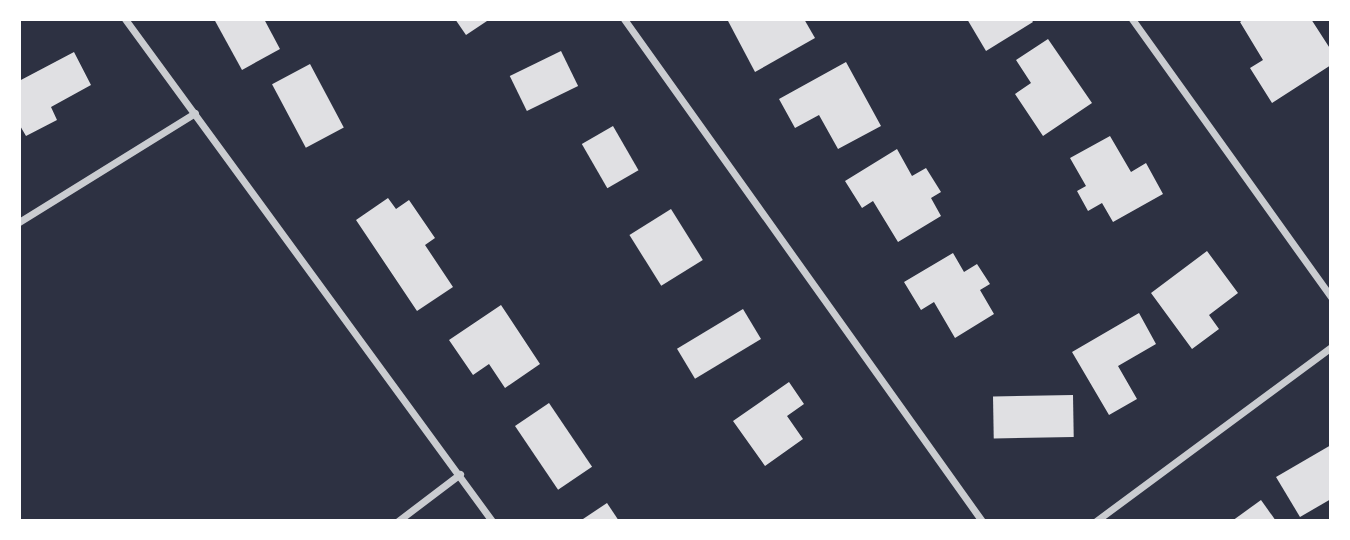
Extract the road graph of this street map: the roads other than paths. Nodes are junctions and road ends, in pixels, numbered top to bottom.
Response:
1 (125, 19) edge
2 (624, 19) edge
3 (1132, 19) edge
4 (195, 113) junction
5 (19, 222) edge
6 (1331, 297) edge
7 (1331, 347) edge
8 (460, 474) junction
9 (398, 521) edge
10 (492, 521) edge
11 (982, 521) edge
12 (1096, 521) edge

1 - 4 street
2 - 11 street
3 - 6 street
4 - 5 street
4 - 8 street
7 - 12 street
8 - 9 street
8 - 10 street

